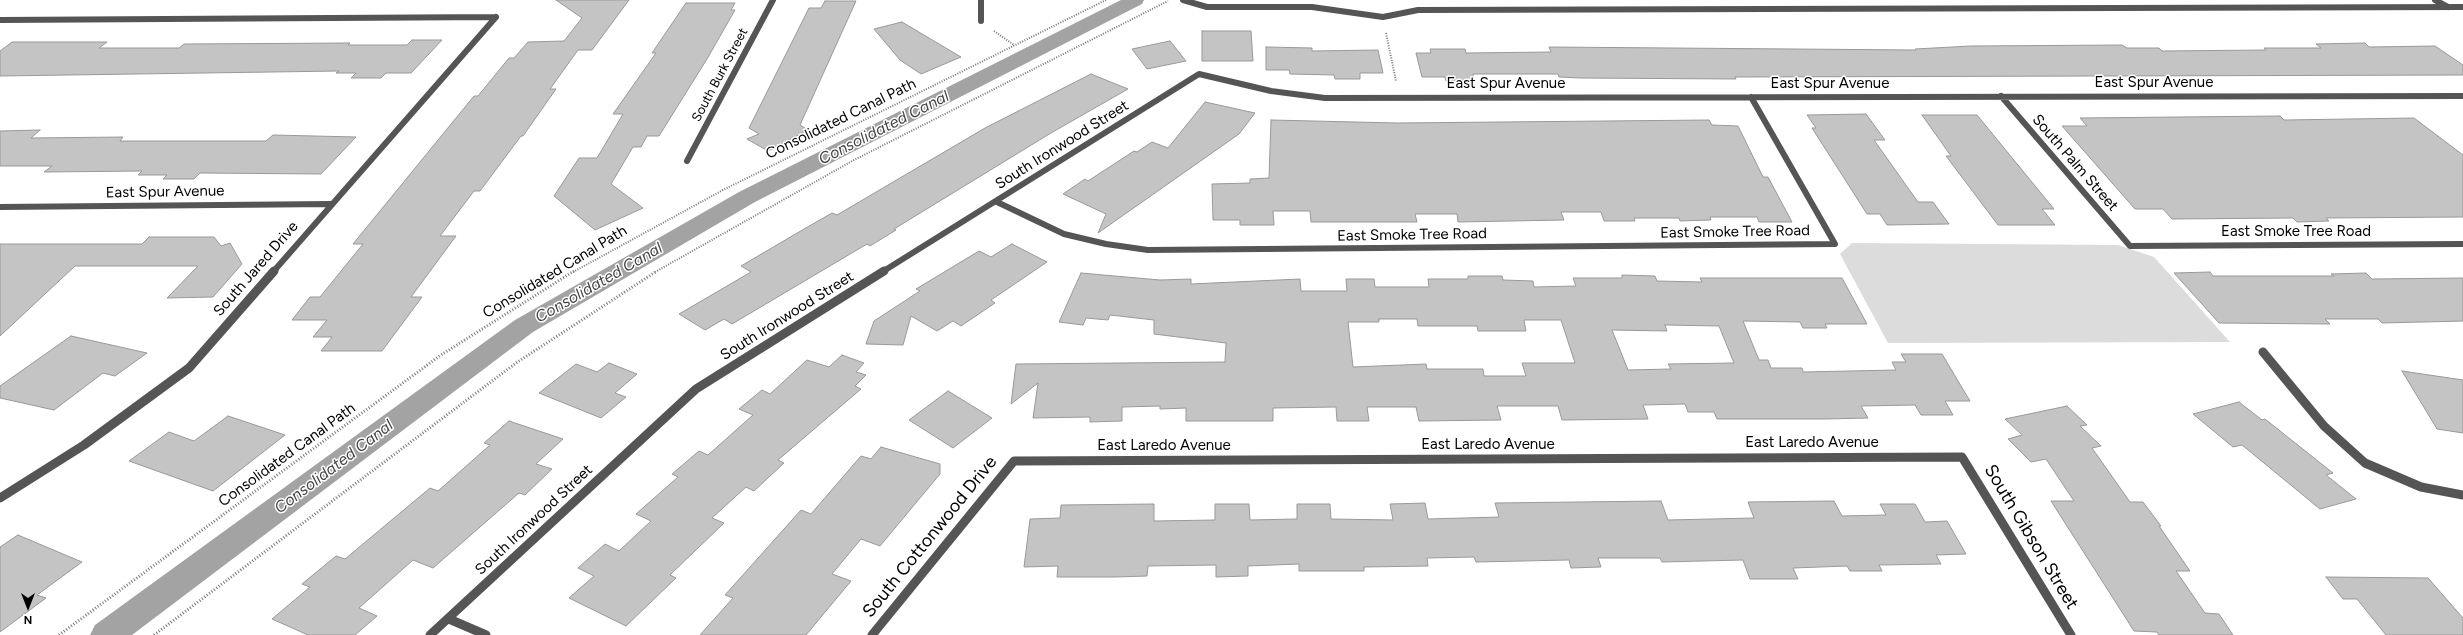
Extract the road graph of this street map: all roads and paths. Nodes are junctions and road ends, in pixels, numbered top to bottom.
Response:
1 (773, 0) edge
2 (981, 0) edge
3 (1106, 0) edge
4 (1170, 0) edge
5 (1183, 0) edge
6 (2435, 0) edge
7 (2448, 7) junction
8 (2463, 7) edge
9 (1383, 17) junction
10 (0, 20) edge
11 (981, 21) joint
12 (1015, 45) junction
13 (1199, 74) joint
14 (2001, 96) junction
15 (2463, 96) edge
16 (1399, 97) junction
17 (1751, 97) junction
18 (687, 160) dead end
19 (997, 202) junction
20 (331, 204) junction
21 (0, 207) edge
22 (2463, 244) edge
23 (2130, 246) joint
24 (2262, 352) dead end
25 (1962, 457) joint
26 (1014, 460) joint
27 (2463, 495) edge
28 (0, 498) edge
29 (449, 618) junction
30 (59, 635) edge
31 (154, 635) edge
32 (430, 635) edge
33 (486, 635) edge
34 (872, 635) edge
35 (2071, 635) edge

1 - 18 street, South Burk Street
2 - 11 street
3 - 12 path, Consolidated Canal Path
4 - 31 path
5 - 9 street
6 - 7 street
7 - 8 street
7 - 9 street
9 - 16 path
10 - 20 street, South Jared Drive
11 - 12 path
12 - 30 path, Consolidated Canal Path
13 - 16 street, East Spur Avenue
13 - 19 street, South Ironwood Street
14 - 15 street, East Spur Avenue
14 - 17 street, East Spur Avenue
14 - 23 street, South Palm Street
16 - 17 street, East Spur Avenue
17 - 19 street, East Smoke Tree Road
19 - 29 street, South Ironwood Street
20 - 21 street, East Spur Avenue
20 - 28 street, South Jared Drive
22 - 23 street, East Smoke Tree Road
24 - 27 street
25 - 26 street, East Laredo Avenue
25 - 35 street, South Gibson Street
26 - 34 street, South Cottonwood Drive
29 - 32 street, South Ironwood Street
29 - 33 street

